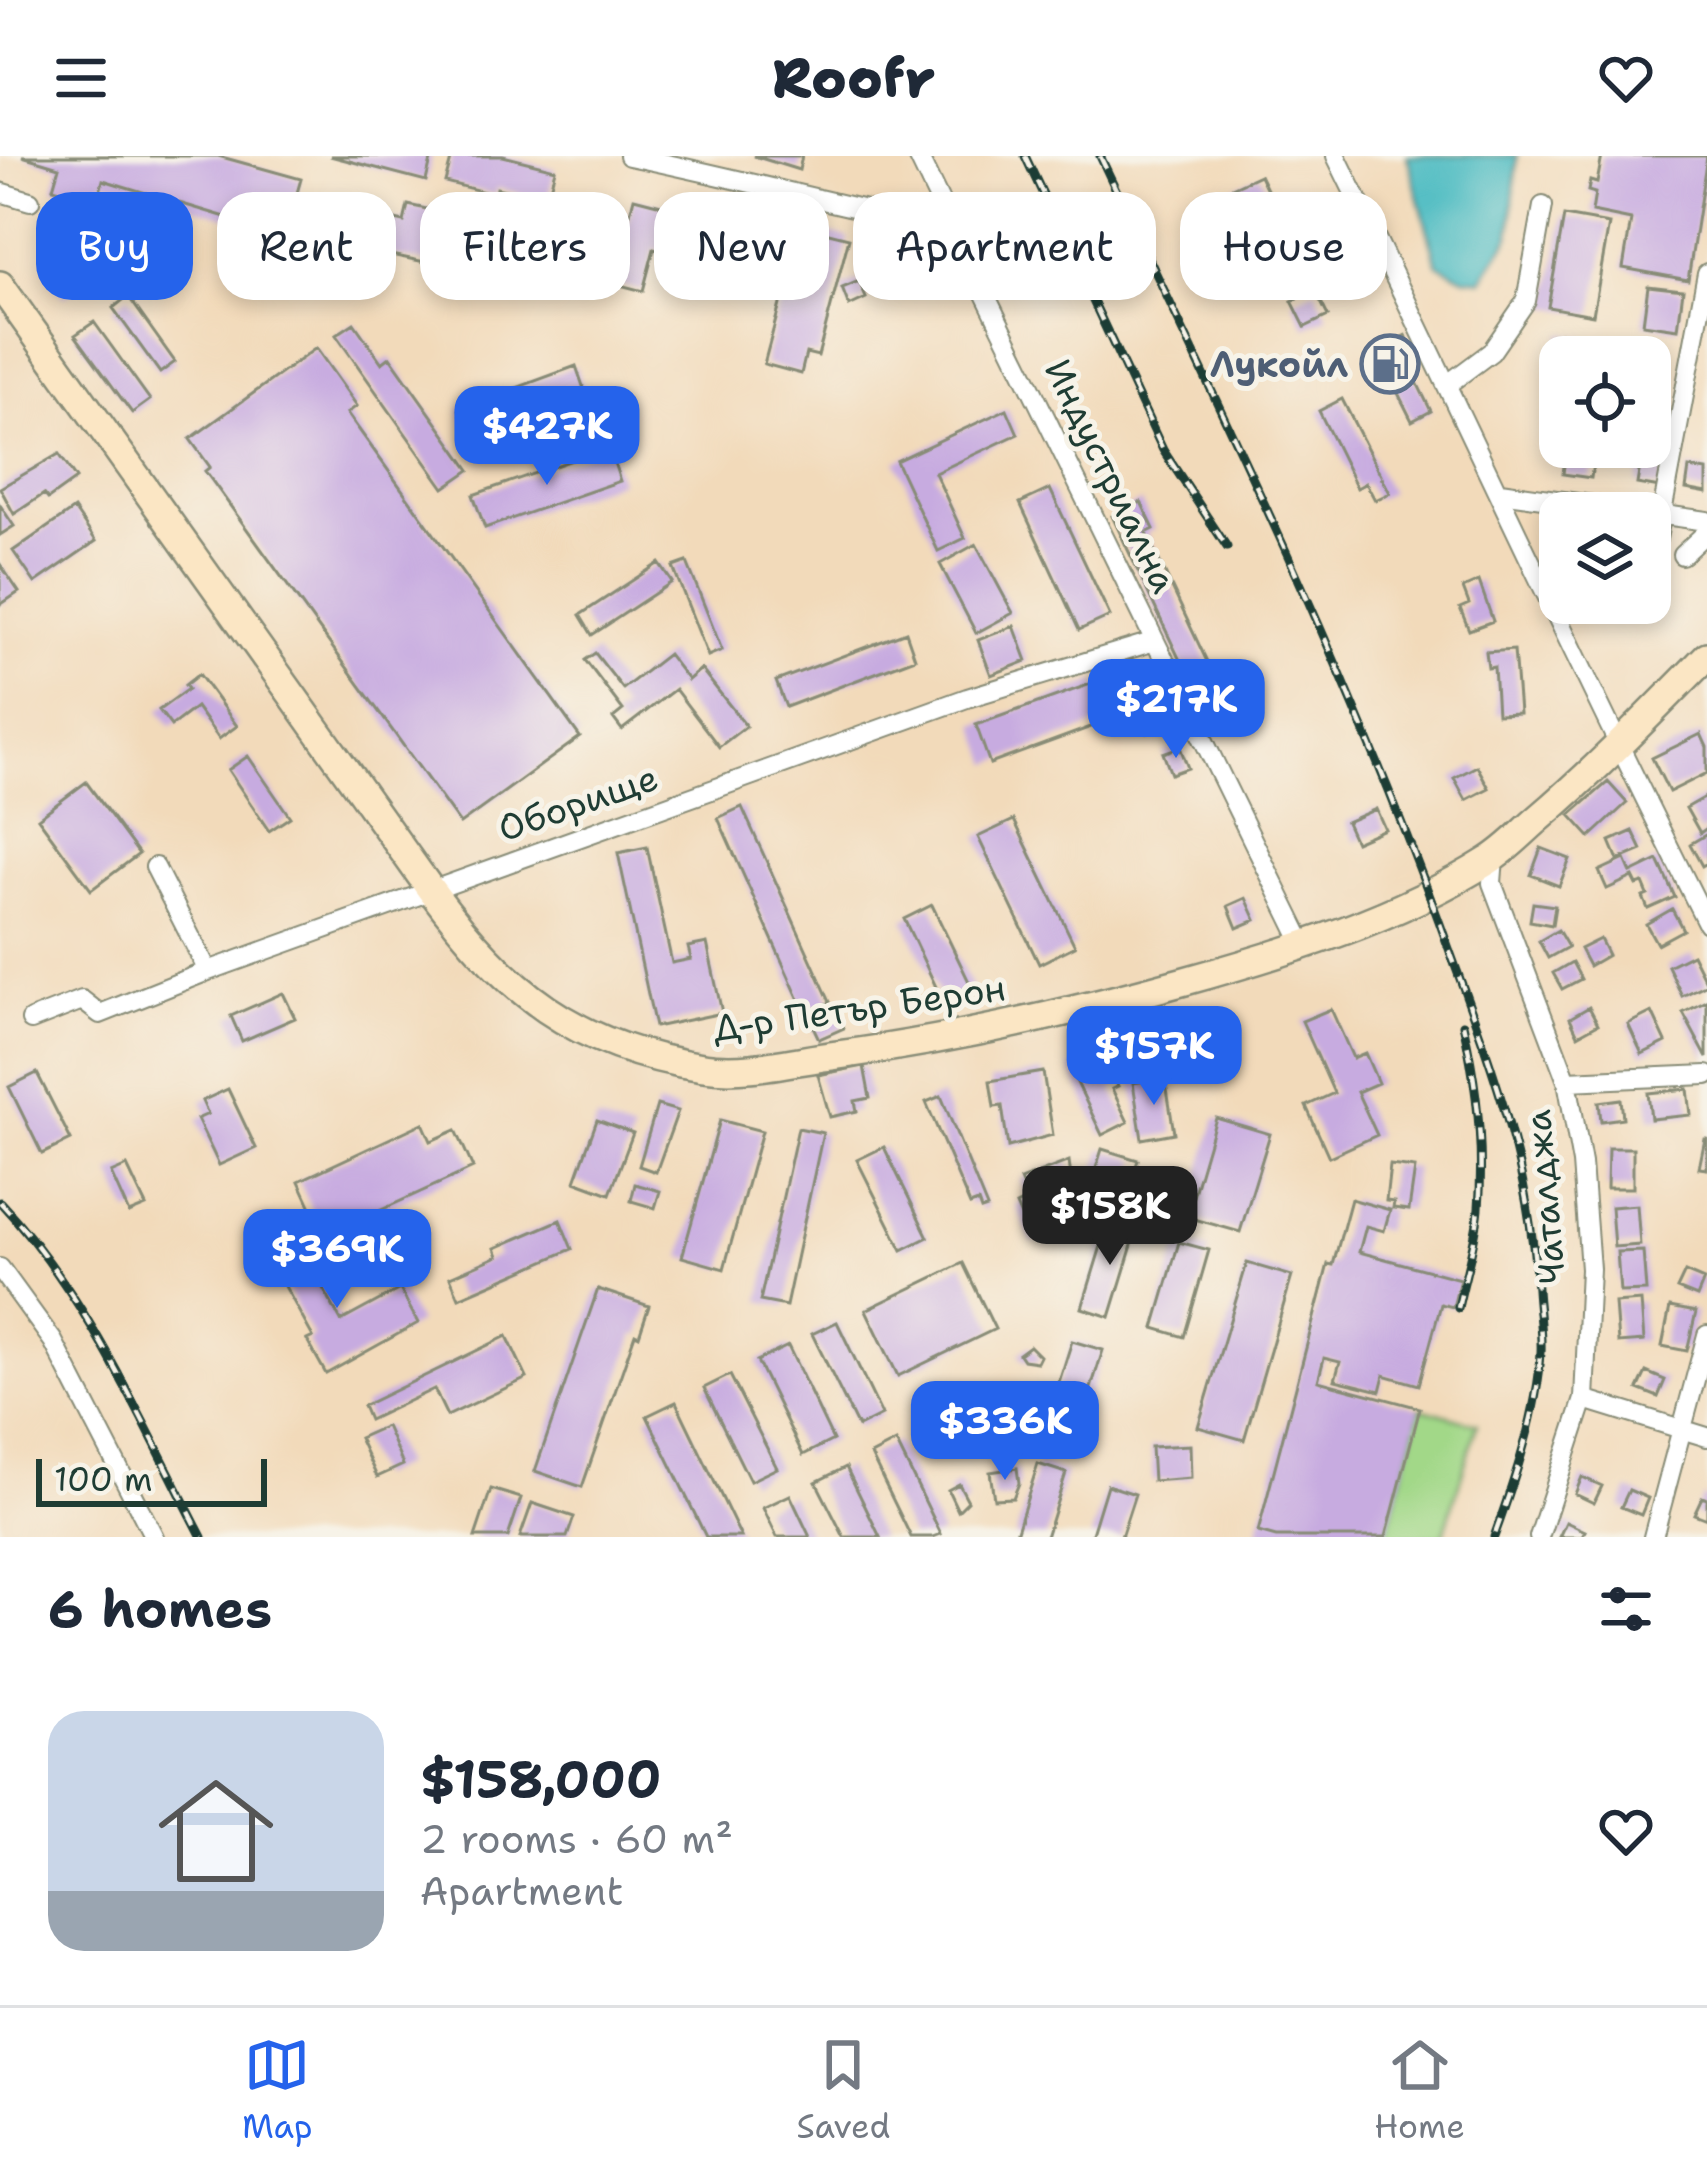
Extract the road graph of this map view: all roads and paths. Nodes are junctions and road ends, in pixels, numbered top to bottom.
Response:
1 (629, 156) edge
2 (918, 156) edge
3 (1336, 156) edge
4 (0, 192) edge
5 (935, 192) edge
6 (30, 200) dead end
7 (1543, 206) dead end
8 (853, 208) edge
9 (1707, 273) edge
10 (0, 285) edge
11 (988, 300) edge
12 (1448, 384) junction
13 (1500, 492) junction
14 (1666, 492) edge
15 (1539, 497) edge
16 (1671, 514) edge
17 (1707, 521) edge
18 (1707, 532) edge
19 (1682, 555) dead end
20 (1155, 641) junction
21 (1707, 656) edge
22 (1618, 747) junction
23 (1494, 857) junction
24 (155, 868) dead end
25 (430, 890) junction
26 (1707, 923) edge
27 (1304, 945) junction
28 (208, 971) junction
29 (31, 1020) dead end
30 (1707, 1075) edge
31 (1567, 1081) junction
32 (0, 1268) edge
33 (1707, 1334) edge
34 (1584, 1399) junction
35 (1681, 1428) junction
36 (1707, 1437) edge
37 (154, 1537) edge
38 (1539, 1537) edge
39 (1653, 1537) edge

1 - 8 street
2 - 5 street, Индустриална
3 - 12 street
4 - 6 street
7 - 12 street
9 - 14 street
10 - 25 street, Д-р Петър Берон
11 - 20 street, Индустриална
12 - 13 street
13 - 15 street
13 - 22 street
16 - 17 street
18 - 19 street
20 - 25 street, Оборище
20 - 27 street, Индустриална
21 - 22 street, Д-р Петър Берон
22 - 23 street, Д-р Петър Берон
22 - 26 street
23 - 27 street, Д-р Петър Берон
23 - 31 street, Чаталджа
24 - 28 street
25 - 27 street, Д-р Петър Берон
25 - 28 street, Оборище
28 - 29 street, Оборище
30 - 31 street
31 - 34 street, Чаталджа
32 - 37 street
33 - 35 street
34 - 35 street
34 - 38 street, Чаталджа
35 - 36 street
35 - 39 street

